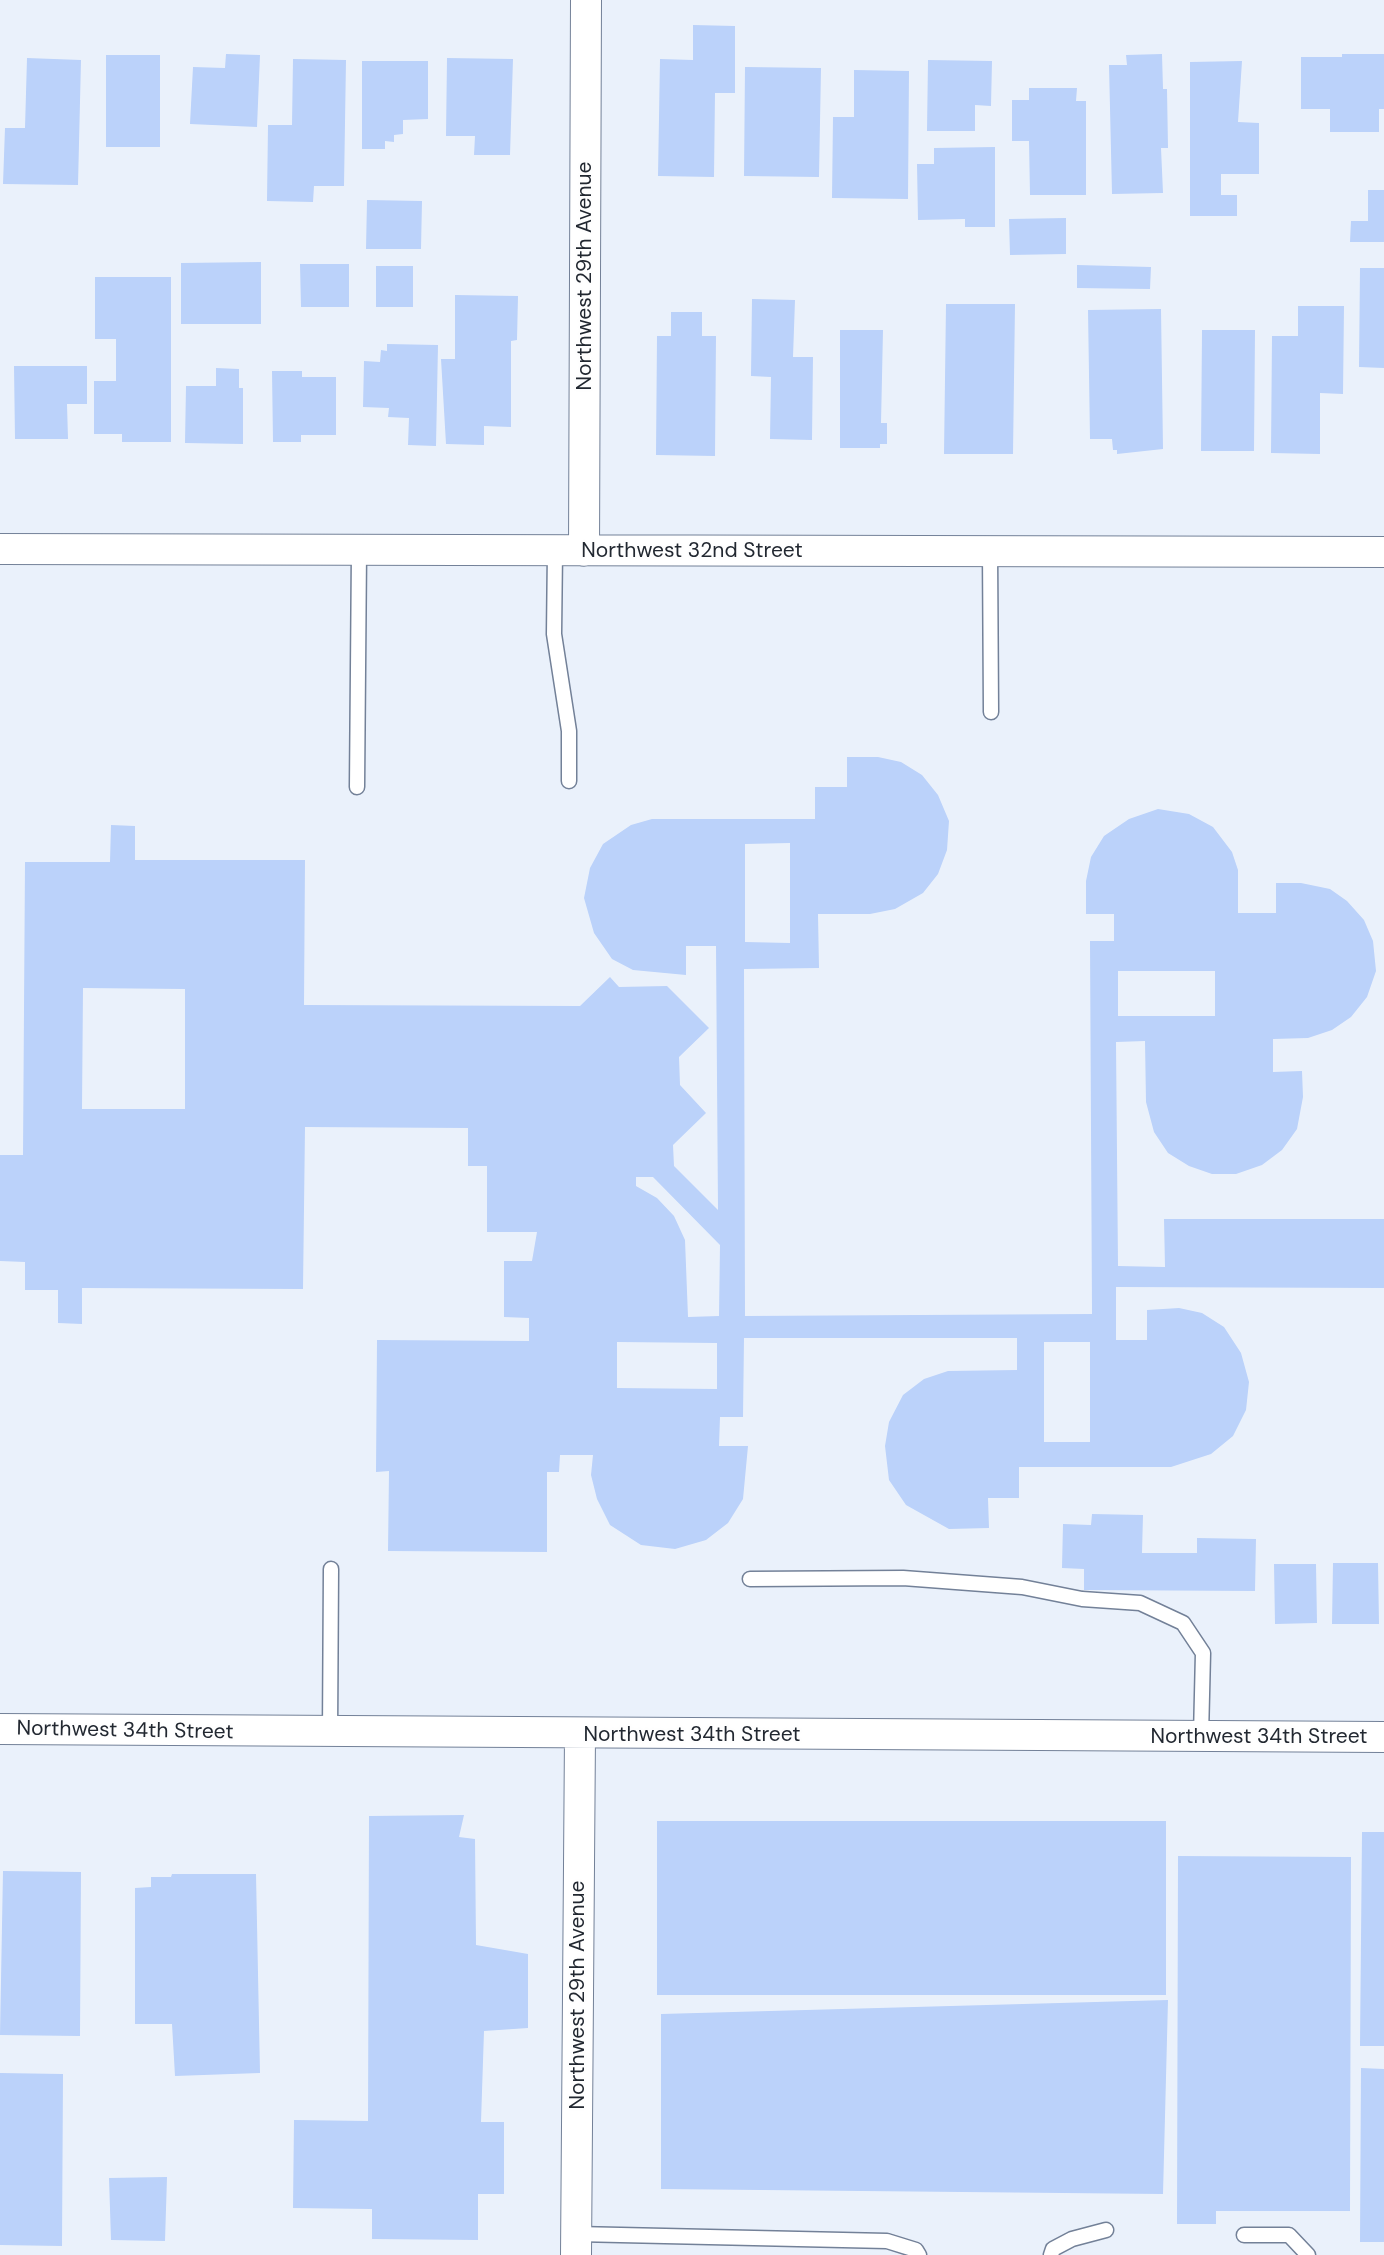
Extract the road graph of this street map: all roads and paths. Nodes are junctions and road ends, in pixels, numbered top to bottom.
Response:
1 (586, 0) edge
2 (0, 549) edge
3 (990, 550) junction
4 (359, 551) junction
5 (569, 551) junction
6 (1384, 552) edge
7 (991, 712) dead end
8 (569, 781) dead end
9 (357, 787) dead end
10 (331, 1569) dead end
11 (750, 1579) dead end
12 (0, 1729) edge
13 (330, 1733) junction
14 (580, 1735) junction
15 (1201, 1737) junction
16 (1384, 1737) edge
17 (1106, 2230) dead end
18 (1244, 2235) dead end
19 (576, 2245) edge
20 (792, 2248) edge
21 (919, 2255) edge
22 (1051, 2255) edge
23 (1308, 2255) edge

1 - 5 street, Northwest 29th Avenue
2 - 4 street, Northwest 32nd Street
3 - 5 street, Northwest 32nd Street
3 - 6 street, Northwest 32nd Street
3 - 7 lane
4 - 5 street, Northwest 32nd Street
4 - 9 lane
5 - 8 lane
10 - 13 lane
11 - 15 lane
12 - 13 street, Northwest 34th Street
13 - 14 street, Northwest 34th Street
14 - 15 street, Northwest 34th Street
14 - 19 street, Northwest 29th Avenue
15 - 16 street, Northwest 34th Street
17 - 22 lane
18 - 23 lane
19 - 20 lane
20 - 21 lane

